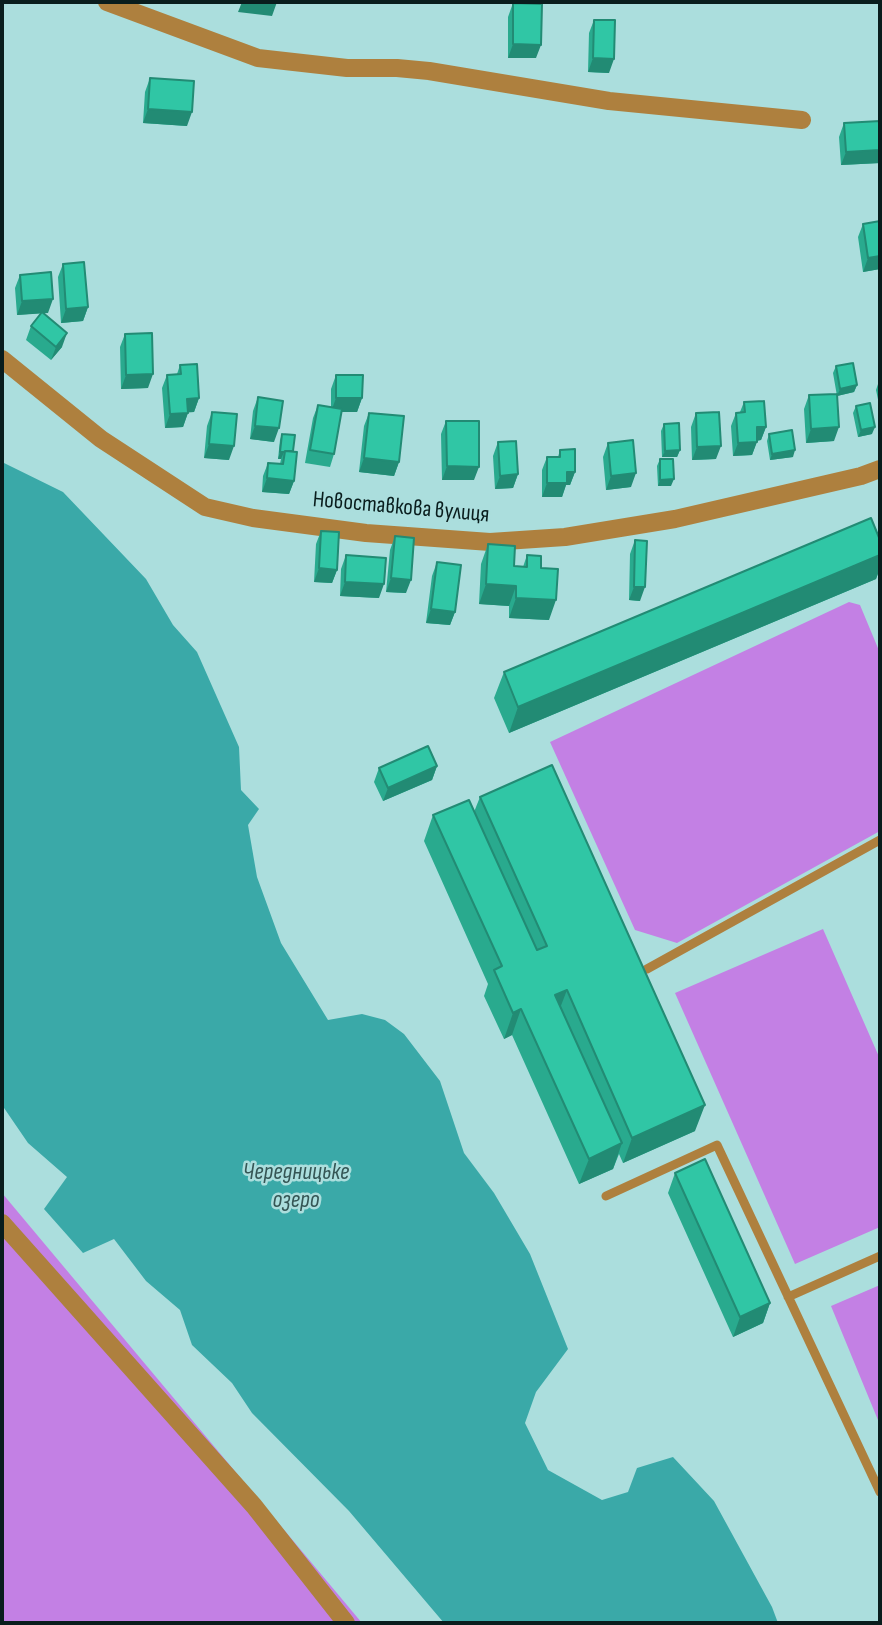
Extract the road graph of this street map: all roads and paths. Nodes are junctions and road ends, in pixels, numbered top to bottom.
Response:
1 (107, 2) edge
2 (802, 120) dead end
3 (2, 359) edge
4 (880, 469) edge
5 (880, 841) edge
6 (647, 969) edge
7 (606, 1196) dead end
8 (2, 1223) edge
9 (880, 1256) edge
10 (788, 1297) junction
11 (880, 1492) edge
12 (346, 1623) edge

1 - 2 street
3 - 4 street, Новоставкова вулиця
5 - 6 lane
7 - 10 lane
8 - 12 street
9 - 10 lane
10 - 11 lane

